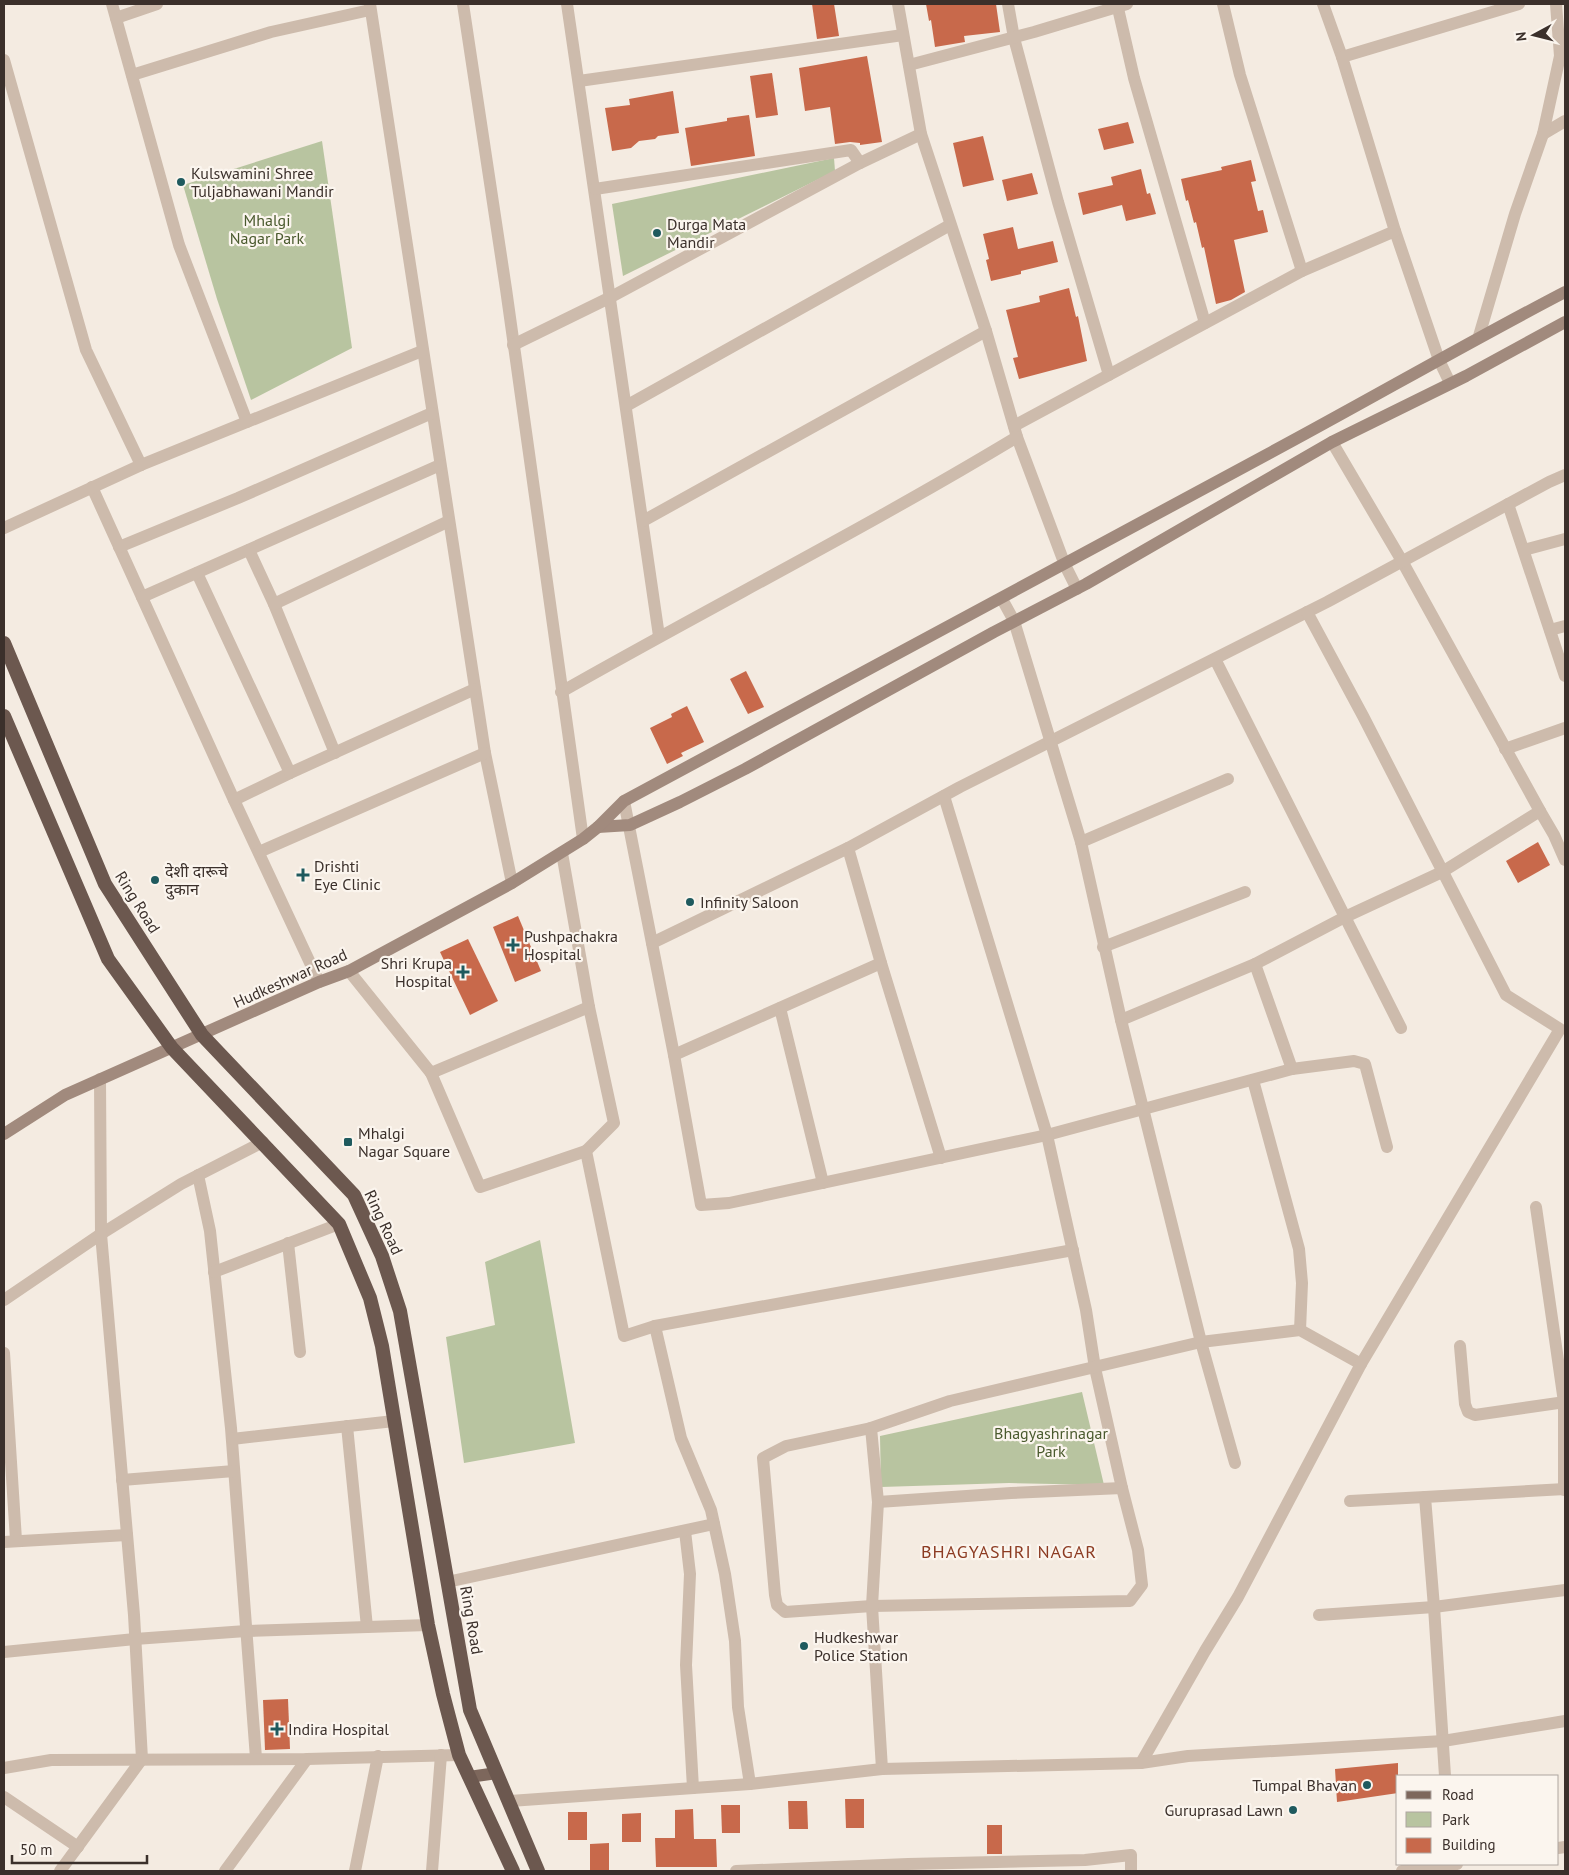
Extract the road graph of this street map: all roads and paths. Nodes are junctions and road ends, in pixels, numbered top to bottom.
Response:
1 (112, 4) edge
2 (157, 4) edge
3 (463, 4) edge
4 (567, 4) edge
5 (898, 4) edge
6 (1008, 4) edge
7 (1223, 4) edge
8 (1323, 4) edge
9 (1520, 4) edge
10 (1556, 4) edge
11 (1120, 5) edge
12 (370, 7) edge
13 (116, 18) junction
14 (904, 35) junction
15 (1014, 38) junction
16 (1342, 57) junction
17 (4, 60) edge
18 (909, 65) junction
19 (132, 75) junction
20 (579, 81) junction
21 (1565, 121) edge
22 (921, 134) junction
23 (1543, 134) junction
24 (860, 163) junction
25 (595, 190) junction
26 (950, 225) junction
27 (1395, 231) junction
28 (1302, 271) junction
29 (1565, 292) edge
30 (611, 297) junction
31 (1565, 322) edge
32 (1205, 324) junction
33 (986, 331) junction
34 (1479, 336) junction
35 (513, 345) junction
36 (422, 351) junction
37 (1438, 360) junction
38 (1109, 375) junction
39 (1450, 383) junction
40 (626, 406) junction
41 (432, 412) junction
42 (247, 422) junction
43 (1015, 432) junction
44 (1332, 442) junction
45 (440, 465) junction
46 (141, 466) junction
47 (1565, 475) edge
48 (92, 487) junction
49 (1508, 504) junction
50 (449, 521) junction
51 (643, 521) junction
52 (4, 528) edge
53 (1565, 539) edge
54 (119, 548) junction
55 (249, 550) junction
56 (1524, 550) junction
57 (1402, 562) junction
58 (1065, 565) junction
59 (197, 573) junction
60 (1077, 589) junction
61 (142, 597) junction
62 (1002, 599) junction
63 (274, 604) junction
64 (1307, 612) junction
65 (1014, 622) junction
66 (1565, 626) edge
67 (1550, 630) junction
68 (659, 636) junction
69 (4, 643) edge
70 (1215, 659) junction
71 (1565, 676) edge
72 (475, 689) junction
73 (561, 692) junction
74 (4, 716) edge
75 (1565, 728) edge
76 (1051, 742) junction
77 (1505, 749) junction
78 (335, 753) junction
79 (485, 753) junction
80 (290, 773) junction
81 (1228, 778) dead end
82 (944, 796) junction
83 (234, 800) junction
84 (624, 801) junction
85 (1540, 811) junction
86 (630, 826) junction
87 (598, 827) junction
88 (1559, 834) edge
89 (583, 839) junction
90 (1081, 842) junction
91 (848, 848) junction
92 (259, 852) junction
93 (562, 853) junction
94 (1565, 860) edge
95 (1442, 872) junction
96 (512, 883) junction
97 (1245, 892) dead end
98 (1345, 917) junction
99 (652, 943) junction
100 (1103, 947) junction
101 (881, 963) junction
102 (1255, 964) junction
103 (349, 971) junction
104 (318, 982) junction
105 (589, 1007) junction
106 (780, 1008) junction
107 (1121, 1020) junction
108 (1401, 1028) dead end
109 (202, 1035) junction
110 (172, 1048) junction
111 (674, 1055) junction
112 (1292, 1069) junction
113 (431, 1073) junction
114 (100, 1079) junction
115 (1253, 1080) junction
116 (1143, 1109) junction
117 (4, 1134) edge
118 (1047, 1135) junction
119 (263, 1142) junction
120 (1387, 1147) dead end
121 (586, 1150) junction
122 (941, 1158) junction
123 (198, 1175) junction
124 (823, 1183) junction
125 (1536, 1207) dead end
126 (339, 1224) junction
127 (101, 1234) junction
128 (288, 1243) junction
129 (1073, 1250) junction
130 (214, 1272) junction
131 (4, 1300) edge
132 (655, 1326) junction
133 (1300, 1330) junction
134 (1201, 1342) junction
135 (1460, 1346) dead end
136 (300, 1352) dead end
137 (4, 1353) edge
138 (1361, 1364) junction
139 (1095, 1368) junction
140 (1565, 1402) edge
141 (394, 1422) junction
142 (347, 1426) junction
143 (871, 1428) junction
144 (232, 1439) junction
145 (1236, 1463) dead end
146 (234, 1471) junction
147 (122, 1480) junction
148 (1122, 1488) junction
149 (1565, 1490) edge
150 (1425, 1497) junction
151 (1350, 1501) dead end
152 (878, 1502) junction
153 (714, 1524) junction
154 (685, 1530) junction
155 (127, 1535) junction
156 (10, 1541) edge
157 (447, 1582) junction
158 (1565, 1590) edge
159 (872, 1606) junction
160 (1434, 1608) junction
161 (1319, 1615) dead end
162 (428, 1625) junction
163 (367, 1627) junction
164 (246, 1631) junction
165 (135, 1639) junction
166 (4, 1652) edge
167 (1565, 1721) edge
168 (1443, 1741) junction
169 (441, 1755) junction
170 (459, 1755) junction
171 (378, 1756) junction
172 (256, 1758) junction
173 (142, 1759) junction
174 (307, 1759) junction
175 (1141, 1763) junction
176 (4, 1768) edge
177 (882, 1769) junction
178 (497, 1773) junction
179 (1445, 1775) edge
180 (469, 1777) junction
181 (750, 1784) junction
182 (693, 1788) junction
183 (4, 1797) edge
184 (510, 1801) junction
185 (78, 1847) junction
186 (1452, 1866) edge
187 (60, 1871) edge
188 (225, 1871) edge
189 (355, 1871) edge
190 (432, 1871) edge
191 (513, 1871) edge
192 (538, 1871) edge
193 (736, 1871) edge
194 (1130, 1871) edge
195 (1402, 1871) edge

1 - 13 street
2 - 13 street
3 - 35 street
4 - 20 street
5 - 14 street
6 - 15 street
7 - 28 street
8 - 16 street
9 - 16 street
10 - 23 street
11 - 15 street
11 - 32 street
12 - 19 street
12 - 36 street
13 - 19 street
14 - 18 street
14 - 20 street
15 - 18 street
15 - 38 street
16 - 27 street
17 - 46 street
18 - 22 street
19 - 42 street
20 - 25 street
21 - 23 street
22 - 24 street
22 - 26 street
23 - 34 street
24 - 25 street
24 - 30 street
25 - 30 street
26 - 33 street
26 - 40 street
27 - 28 street
27 - 37 street
28 - 32 street
29 - 34 main road, Hudkeshwar Road
30 - 35 street
30 - 40 street
31 - 39 main road
32 - 38 street
33 - 43 street
33 - 51 street
34 - 37 main road, Hudkeshwar Road
35 - 73 street
36 - 41 street
36 - 42 street
37 - 39 street
37 - 58 main road, Hudkeshwar Road
38 - 43 street
39 - 44 main road
40 - 51 street
41 - 45 street
41 - 54 street
42 - 46 street
43 - 58 street
43 - 68 street
44 - 57 street
44 - 60 main road
45 - 50 street
45 - 55 street
46 - 48 street
47 - 49 street
48 - 52 street
48 - 54 street
49 - 56 street
49 - 57 street
50 - 63 street
50 - 72 street
51 - 68 street
53 - 56 street
54 - 61 street
55 - 59 street
55 - 63 street
56 - 67 street
57 - 64 street
57 - 77 street
58 - 60 street
58 - 62 main road, Hudkeshwar Road
59 - 61 street
59 - 80 street
60 - 65 main road
61 - 83 street
62 - 65 street
62 - 84 main road, Hudkeshwar Road
63 - 78 street
64 - 70 street
64 - 95 street
65 - 76 street
65 - 86 main road
66 - 67 street
67 - 71 street
68 - 73 street
69 - 109 highway, Ring Road
70 - 76 street
70 - 98 street
72 - 78 street
72 - 79 street
73 - 89 street
74 - 110 highway
75 - 77 street
76 - 82 street
76 - 90 street
77 - 85 street
78 - 80 street
79 - 92 street
79 - 96 street
80 - 83 street
81 - 90 street
82 - 91 street
82 - 118 street
83 - 92 street
84 - 86 street
84 - 87 main road, Hudkeshwar Road
85 - 88 street
85 - 95 street
86 - 87 main road
86 - 99 street
87 - 89 main road, Hudkeshwar Road
88 - 94 street
89 - 93 main road, Hudkeshwar Road
90 - 100 street
91 - 99 street
91 - 101 street
92 - 104 street
93 - 96 main road, Hudkeshwar Road
93 - 105 street
95 - 98 street
95 - 138 street
96 - 103 main road, Hudkeshwar Road
97 - 100 street
98 - 102 street
98 - 108 street
99 - 111 street
100 - 107 street
101 - 106 street
101 - 122 street
102 - 107 street
102 - 112 street
103 - 104 main road, Hudkeshwar Road
103 - 113 street
104 - 109 main road, Hudkeshwar Road
105 - 113 street
105 - 121 street
106 - 111 street
106 - 124 street
107 - 116 street
109 - 110 main road, Hudkeshwar Road
109 - 157 highway, Ring Road
110 - 114 main road, Hudkeshwar Road
110 - 119 highway
111 - 124 street
112 - 115 street
112 - 120 street
113 - 121 street
114 - 117 main road, Hudkeshwar Road
114 - 127 street
115 - 116 street
115 - 133 street
116 - 118 street
116 - 134 street
118 - 122 street
118 - 129 street
119 - 123 street
119 - 126 highway
121 - 132 street
122 - 124 street
123 - 127 street
123 - 130 street
125 - 140 street
126 - 128 street
126 - 141 highway
127 - 131 street
127 - 147 street
128 - 130 street
128 - 136 street
129 - 132 street
129 - 139 street
130 - 144 street
132 - 153 street
133 - 134 street
133 - 138 street
134 - 139 street
134 - 145 street
135 - 140 street
137 - 156 street
138 - 175 street
139 - 143 street
139 - 148 street
140 - 149 street
141 - 142 street
141 - 162 highway
142 - 144 street
142 - 163 street
143 - 152 street
143 - 159 street
144 - 146 street
146 - 147 street
146 - 164 street
147 - 155 street
148 - 152 street
148 - 159 street
149 - 150 street
150 - 151 street
150 - 160 street
152 - 159 street
153 - 154 street
153 - 181 street
154 - 157 street
154 - 182 street
155 - 156 street
155 - 165 street
157 - 178 highway, Ring Road
158 - 160 street
159 - 177 street
160 - 161 street
160 - 168 street
162 - 163 street
162 - 170 highway
163 - 164 street
164 - 165 street
164 - 172 street
165 - 166 street
165 - 173 street
167 - 168 street
168 - 175 street
168 - 179 street
169 - 170 street
169 - 171 street
169 - 190 street
170 - 180 highway
171 - 174 street
171 - 189 street
172 - 173 street
172 - 174 street
173 - 176 street
173 - 185 street
174 - 188 street
175 - 177 street
177 - 181 street
178 - 180 main road
178 - 184 highway, Ring Road
180 - 191 highway
181 - 182 street
182 - 184 street
183 - 185 street
184 - 192 highway, Ring Road
185 - 187 street
186 - 195 street
193 - 194 street

